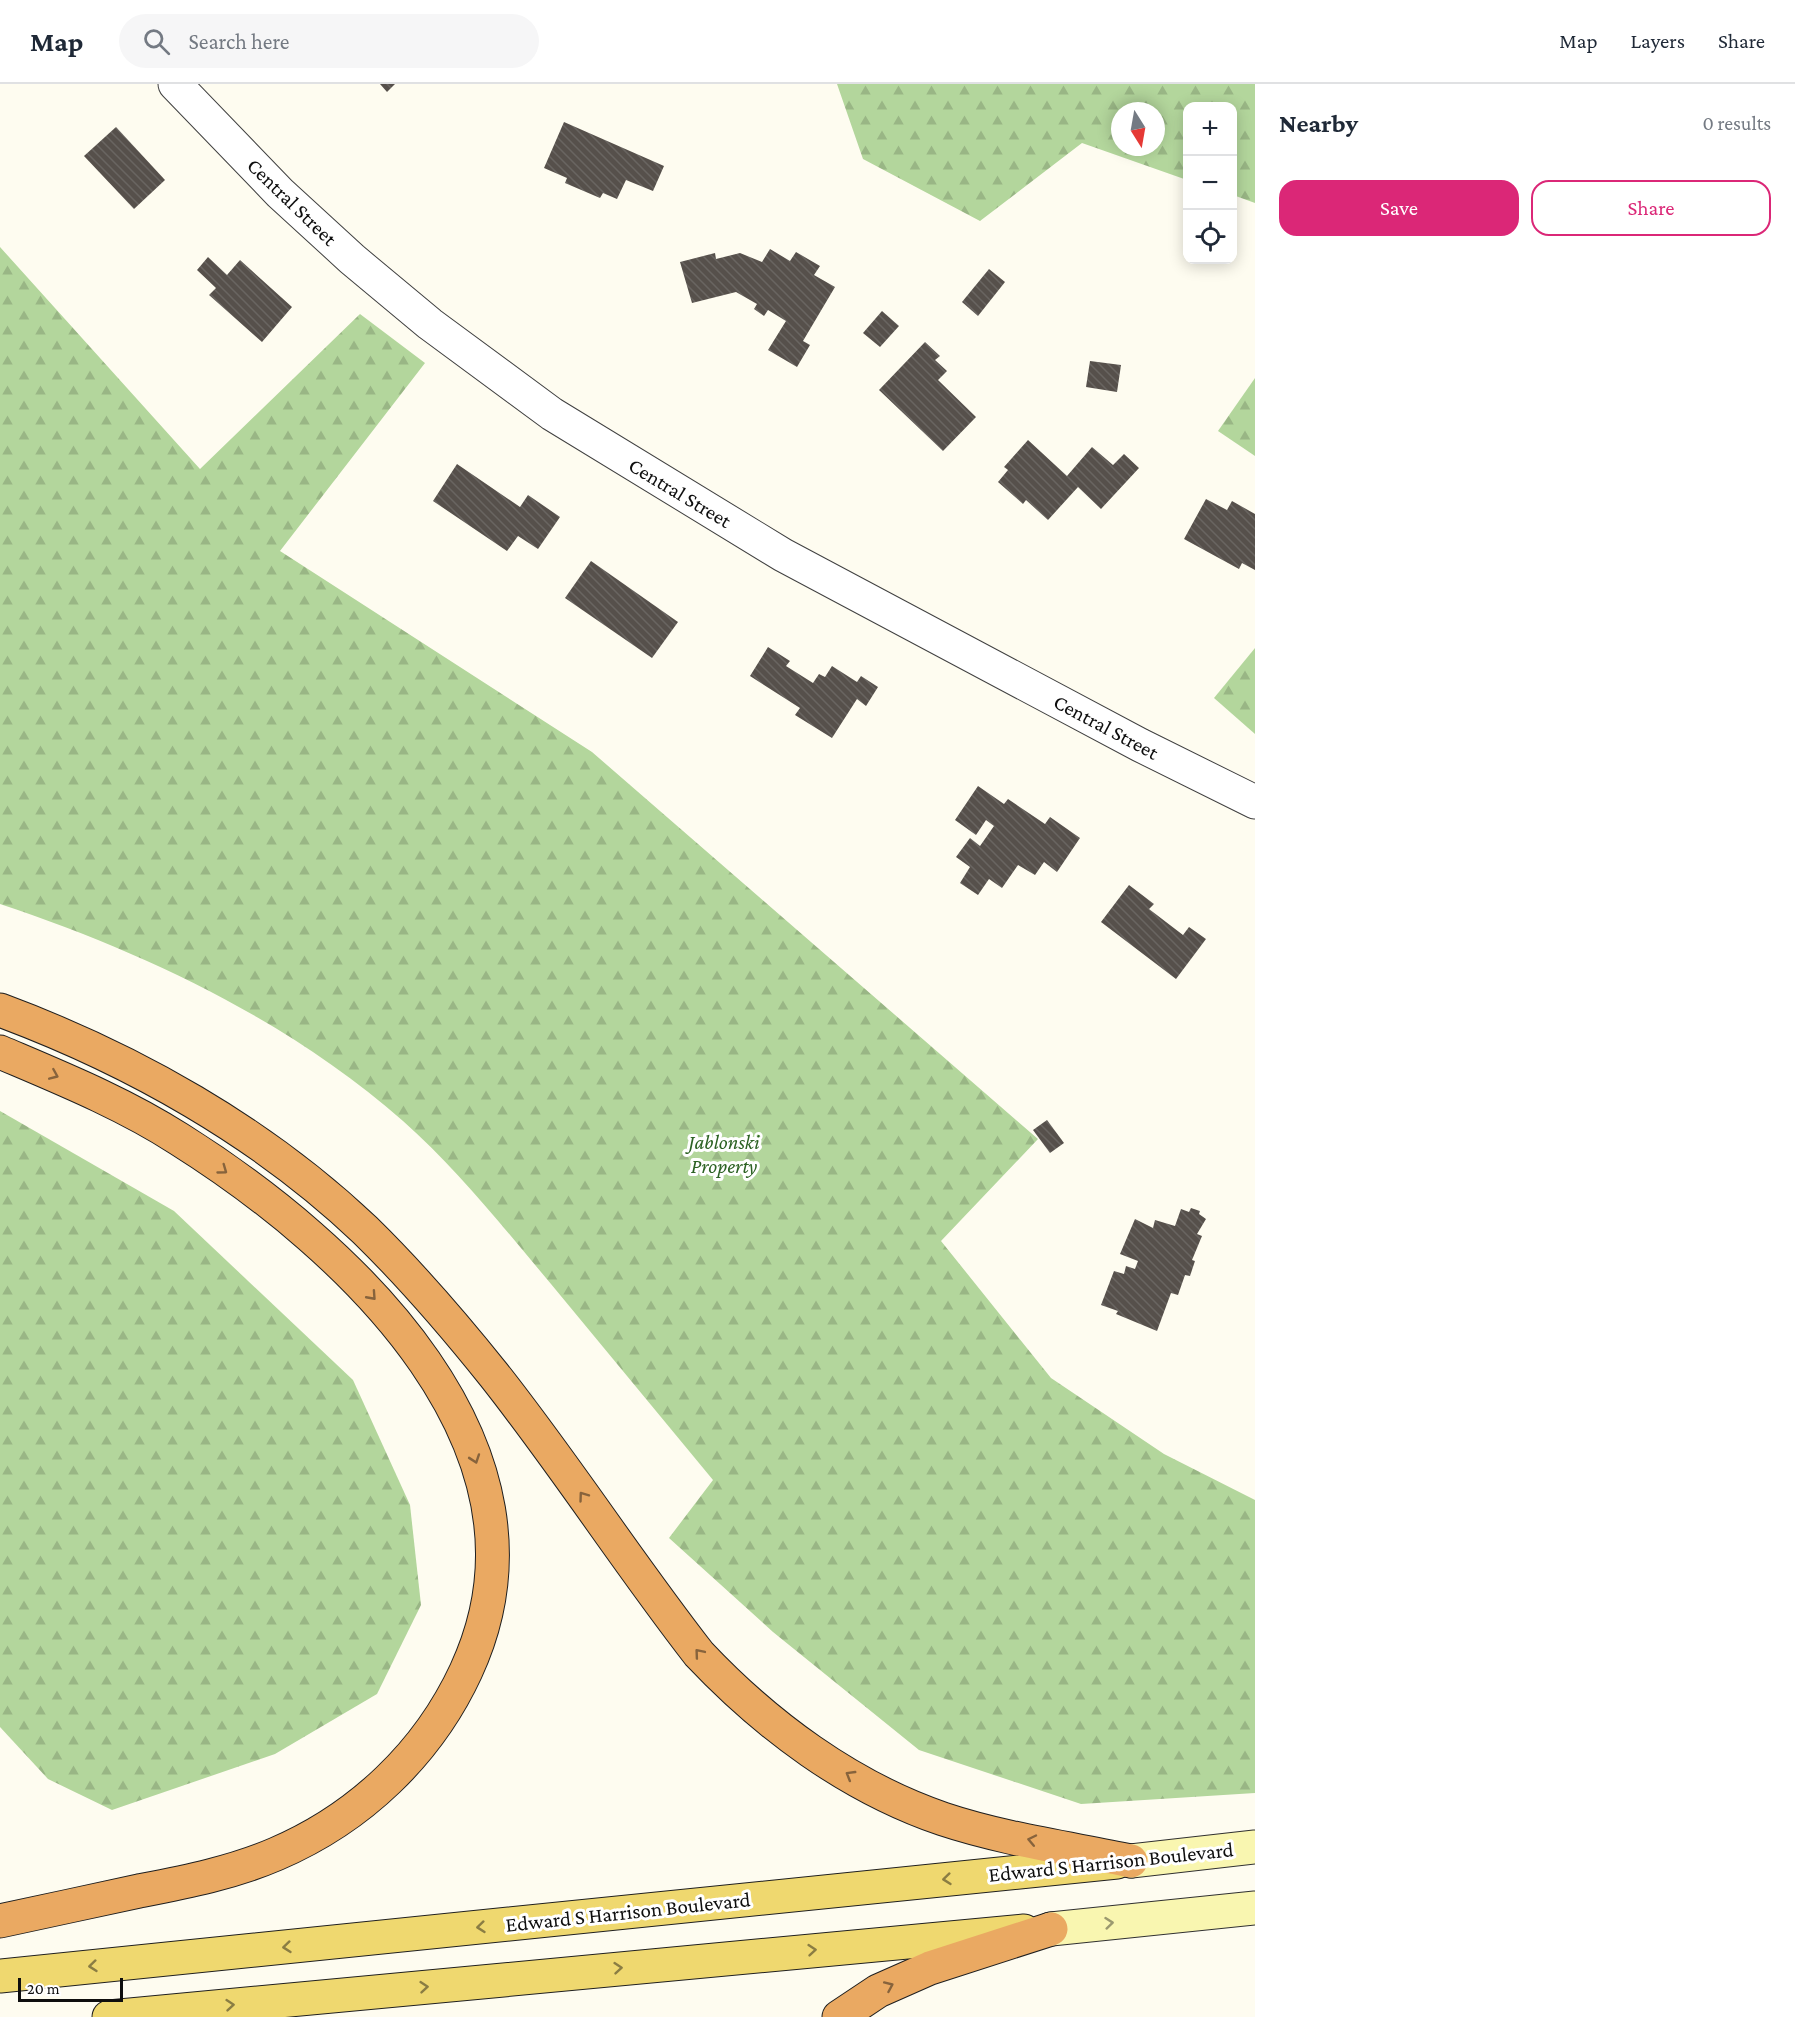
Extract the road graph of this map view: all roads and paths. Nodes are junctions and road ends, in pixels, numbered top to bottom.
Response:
1 (175, 84) edge
2 (1255, 802) edge
3 (0, 1010) edge
4 (0, 1052) edge
5 (1255, 1847) edge
6 (1131, 1861) junction
7 (1255, 1908) edge
8 (0, 1921) edge
9 (1051, 1929) junction
10 (0, 1976) edge
11 (109, 2017) edge
12 (840, 2017) edge

1 - 2 street, Central Street
6 -> 3 highway
4 -> 8 highway
5 - 6 main road, Edward S Harrison Boulevard
6 -> 10 main road, Edward S Harrison Boulevard
9 -> 7 main road
11 -> 9 main road
12 -> 9 highway

